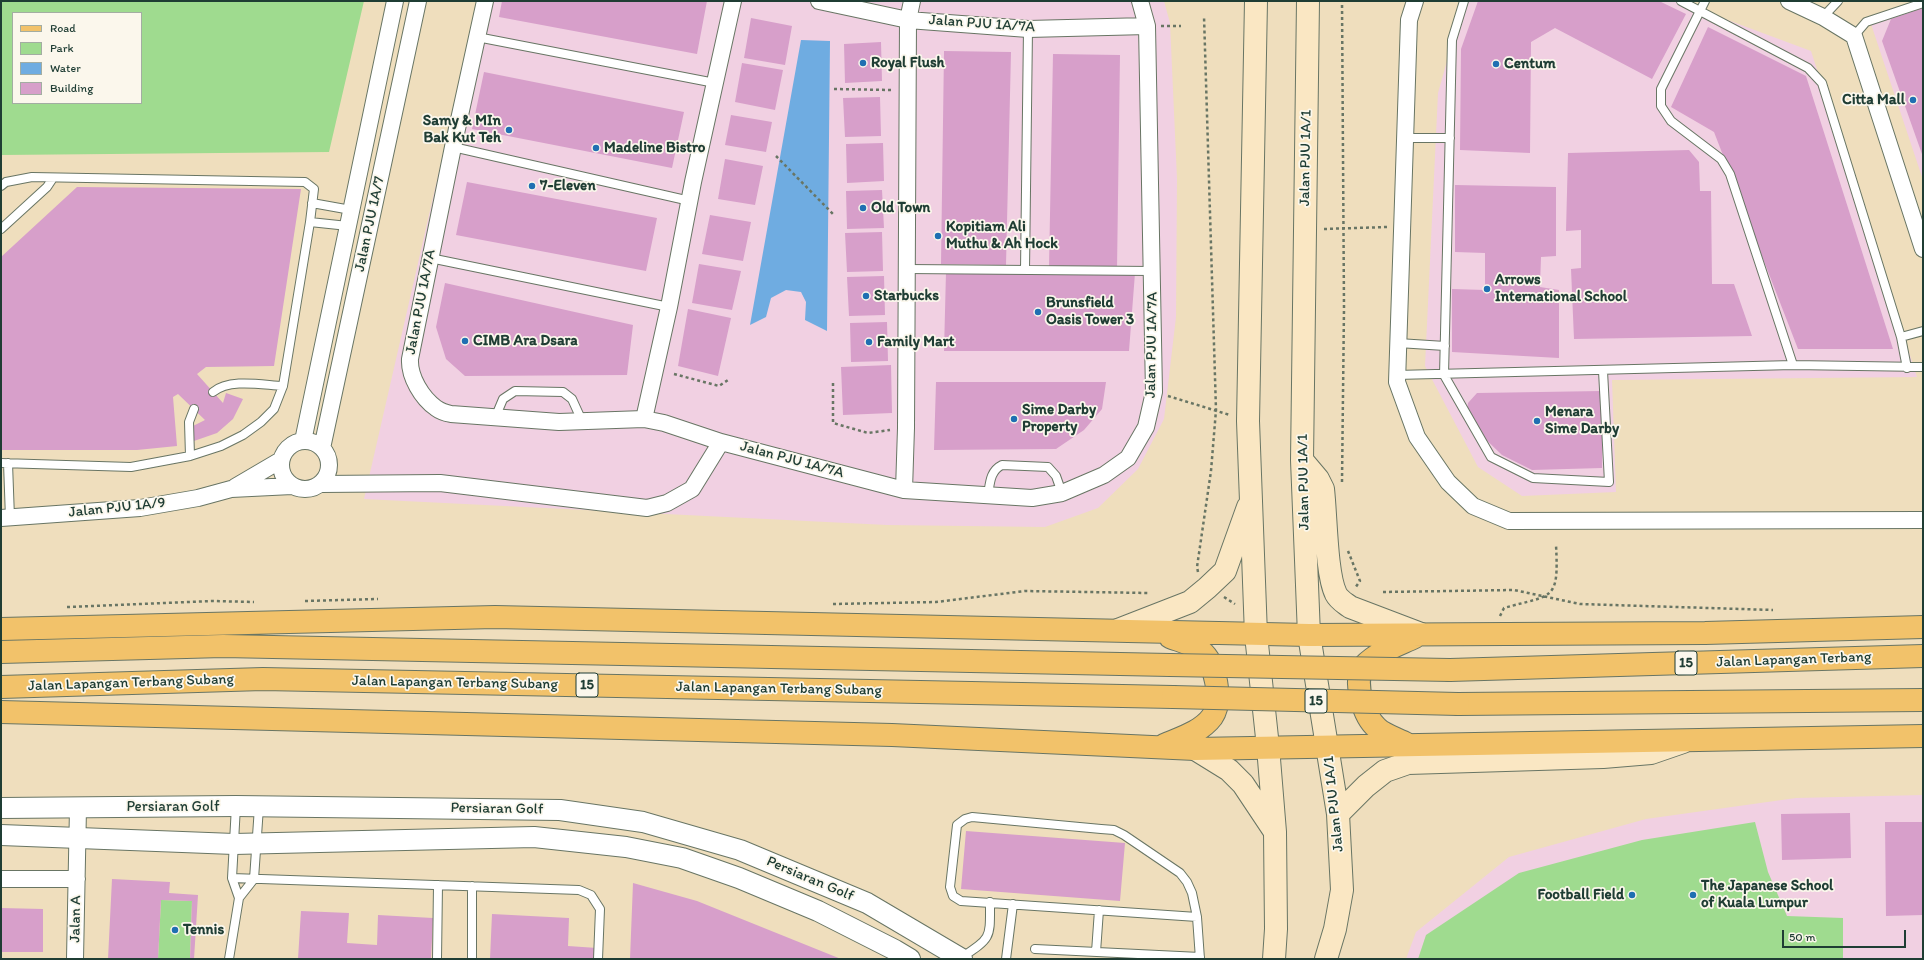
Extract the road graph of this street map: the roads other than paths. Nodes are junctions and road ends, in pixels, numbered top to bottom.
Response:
1 (395, 1) edge
2 (418, 1) edge
3 (485, 1) edge
4 (733, 1) edge
5 (819, 1) edge
6 (912, 1) edge
7 (1140, 1) edge
8 (1256, 1) edge
9 (1308, 1) edge
10 (1415, 1) edge
11 (1464, 1) edge
12 (1681, 1) edge
13 (1705, 1) edge
14 (1789, 1) edge
15 (1838, 1) edge
16 (1923, 3) edge
17 (1700, 11) junction
18 (1823, 17) junction
19 (908, 20) junction
20 (1147, 26) junction
21 (1028, 29) junction
22 (1854, 36) junction
23 (477, 37) junction
24 (715, 83) junction
25 (1405, 138) junction
26 (1450, 138) junction
27 (453, 147) junction
28 (53, 178) junction
29 (1, 186) edge
30 (690, 200) junction
31 (312, 203) junction
32 (352, 210) junction
33 (310, 222) junction
34 (348, 226) junction
35 (1, 229) edge
36 (1923, 249) edge
37 (430, 258) junction
38 (907, 269) junction
39 (1025, 270) junction
40 (1153, 271) junction
41 (669, 307) junction
42 (1923, 331) edge
43 (1901, 337) junction
44 (1398, 343) junction
45 (1445, 346) junction
46 (1793, 365) junction
47 (1923, 367) edge
48 (1907, 368) junction
49 (1603, 371) junction
50 (1396, 375) junction
51 (1444, 375) junction
52 (283, 386) junction
53 (213, 392) dead end
54 (194, 409) dead end
55 (495, 418) junction
56 (644, 418) junction
57 (582, 421) junction
58 (303, 441) junction
59 (721, 442) junction
60 (322, 448) junction
61 (190, 456) junction
62 (281, 460) junction
63 (1302, 460) junction
64 (5, 463) edge
65 (321, 484) junction
66 (292, 486) junction
67 (231, 489) junction
68 (904, 490) junction
69 (1062, 493) junction
70 (988, 495) junction
71 (1251, 497) junction
72 (5, 518) edge
73 (1923, 520) edge
74 (1255, 625) junction
75 (1923, 628) edge
76 (1, 629) edge
77 (1115, 631) junction
78 (1155, 632) junction
79 (1422, 634) junction
80 (1309, 635) junction
81 (1, 652) edge
82 (1923, 656) edge
83 (1450, 670) joint
84 (1, 687) edge
85 (1923, 700) edge
86 (1, 712) edge
87 (1923, 736) edge
88 (1688, 740) junction
89 (1408, 745) junction
90 (1327, 746) junction
91 (1158, 747) junction
92 (1268, 747) junction
93 (1195, 749) junction
94 (236, 806) junction
95 (258, 807) junction
96 (1, 808) edge
97 (78, 808) junction
98 (1338, 814) junction
99 (1275, 832) junction
100 (1, 835) edge
101 (78, 837) junction
102 (255, 843) junction
103 (234, 844) junction
104 (740, 850) junction
105 (232, 878) junction
106 (739, 878) junction
107 (1, 879) edge
108 (77, 879) junction
109 (254, 879) junction
110 (438, 885) junction
111 (472, 886) junction
112 (239, 898) junction
113 (990, 902) junction
114 (1013, 904) junction
115 (1099, 910) junction
116 (1197, 917) junction
117 (1035, 949) dead end
118 (1096, 952) junction
119 (1200, 958) edge
120 (75, 959) edge
121 (229, 959) edge
122 (437, 959) edge
123 (472, 959) edge
124 (598, 959) edge
125 (910, 959) edge
126 (961, 959) edge
127 (1006, 959) edge
128 (1274, 959) edge
129 (1326, 959) edge

1 - 32 street, Jalan PJU 1A/7
2 - 60 street, Jalan PJU 1A/7
3 - 23 street, Jalan PJU 1A/7A
4 - 24 street
5 - 19 street, Jalan PJU 1A/7A
6 - 19 street
7 - 20 street, Jalan PJU 1A/7A
8 - 71 main road
9 - 63 main road, Jalan PJU 1A/1
10 - 25 street
11 - 26 lane
12 - 17 lane
13 - 17 lane
14 - 18 street
15 - 18 lane
16 - 22 lane
17 - 43 lane
17 - 46 lane
18 - 22 street
19 - 21 street, Jalan PJU 1A/7A
19 - 38 street
20 - 21 street, Jalan PJU 1A/7A
20 - 40 street, Jalan PJU 1A/7A
21 - 39 lane
22 - 36 street
23 - 24 lane
23 - 27 street, Jalan PJU 1A/7A
24 - 30 street
25 - 26 lane
25 - 44 street
26 - 45 lane
27 - 30 lane
27 - 37 street, Jalan PJU 1A/7A
28 - 29 lane
28 - 31 lane
28 - 35 lane
30 - 41 street
31 - 32 lane
31 - 33 lane
32 - 34 street, Jalan PJU 1A/7
33 - 34 lane
33 - 52 lane
34 - 58 street, Jalan PJU 1A/7
37 - 41 lane
37 - 55 street, Jalan PJU 1A/7A
38 - 39 lane
38 - 68 street
39 - 40 lane
40 - 69 street, Jalan PJU 1A/7A
41 - 56 street
42 - 43 lane
43 - 48 lane
44 - 45 lane
44 - 50 street
45 - 51 lane
46 - 48 lane
46 - 49 lane
47 - 48 lane
49 - 51 lane
49 - 51 lane
50 - 51 lane
50 - 73 street
52 - 53 lane
52 - 61 lane
54 - 61 lane
55 - 57 street, Jalan PJU 1A/7A
55 - 57 lane
56 - 57 street, Jalan PJU 1A/7A
56 - 59 street, Jalan PJU 1A/7A
58 - 60 street
58 - 62 street
59 - 65 street
59 - 68 street, Jalan PJU 1A/7A
60 - 65 street
61 - 64 lane
62 - 66 street
62 - 67 street, Jalan PJU 1A/9
63 - 79 main road
63 - 80 main road, Jalan PJU 1A/1
64 - 72 lane
65 - 66 street
66 - 67 street, Jalan PJU 1A/9
67 - 72 street, Jalan PJU 1A/9
68 - 70 street, Jalan PJU 1A/7A
69 - 70 street, Jalan PJU 1A/7A
69 - 70 lane
71 - 74 main road
71 - 77 main road
74 - 78 main road
74 - 80 main road
74 - 92 main road
75 - 79 main road
76 - 77 main road
77 - 78 main road
78 - 91 main road
79 - 80 main road
79 - 89 main road
80 - 90 main road, Jalan PJU 1A/1
81 - 83 main road, Jalan Lapangan Terbang Subang / 15, bridge
82 - 83 main road, Jalan Lapangan Terbang / 15
84 - 85 main road, Jalan Lapangan Terbang Subang / 15, bridge
86 - 91 main road
87 - 88 main road
88 - 89 main road
88 - 98 main road
89 - 90 main road
90 - 92 main road
90 - 98 main road, Jalan PJU 1A/1
91 - 93 main road
92 - 93 main road
92 - 99 main road
93 - 99 main road
94 - 95 street, Persiaran Golf
94 - 97 street, Persiaran Golf
94 - 103 lane
95 - 102 lane
95 - 104 street, Persiaran Golf
96 - 97 street, Persiaran Golf
97 - 101 street, Jalan A
98 - 129 main road, Jalan PJU 1A/1
99 - 128 main road
100 - 101 street, Persiaran Golf
101 - 103 street, Persiaran Golf
101 - 108 street, Jalan A
102 - 103 street, Persiaran Golf
102 - 106 street, Persiaran Golf
102 - 109 lane
103 - 105 lane
104 - 106 street
104 - 126 street, Persiaran Golf
105 - 109 lane
105 - 112 lane
106 - 125 street, Persiaran Golf
107 - 108 street, Jalan A
108 - 120 street, Jalan A
109 - 110 lane
109 - 112 lane
110 - 111 lane
110 - 122 lane
111 - 123 lane
111 - 124 lane
112 - 121 lane
113 - 114 lane
113 - 116 lane
113 - 126 lane
114 - 115 lane
114 - 127 lane
115 - 116 lane
115 - 118 lane
116 - 119 lane
117 - 118 lane
118 - 119 lane

